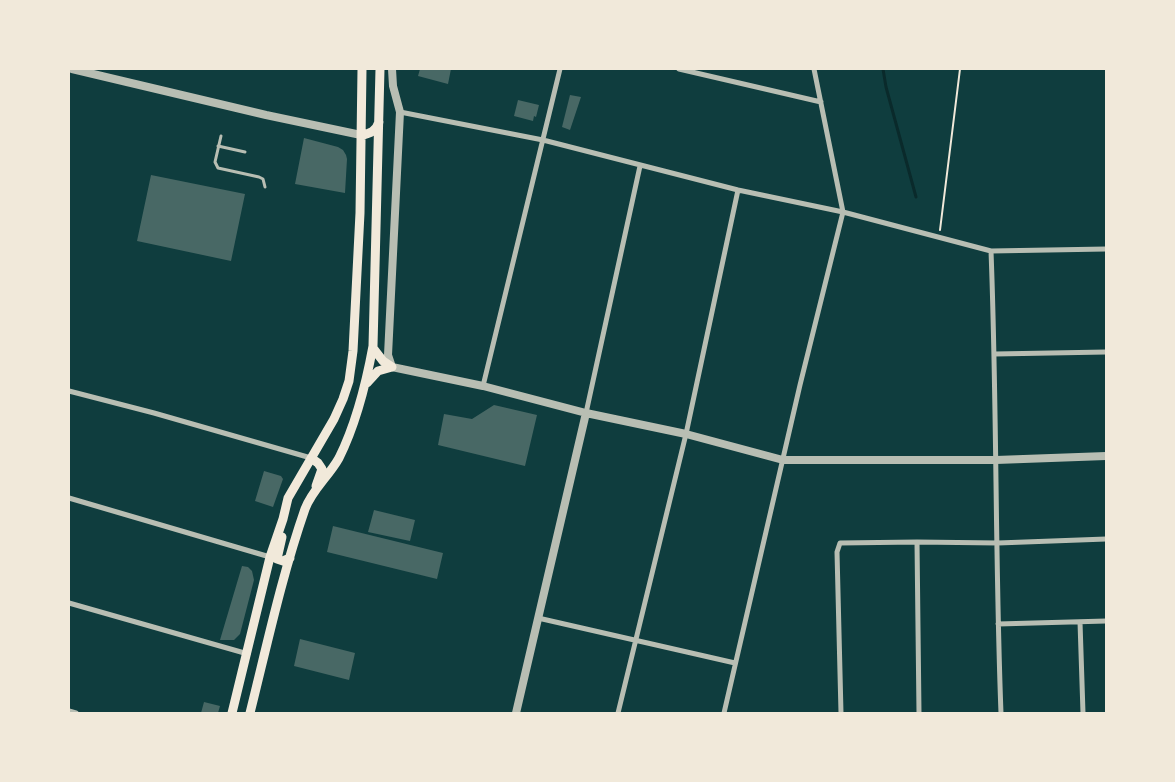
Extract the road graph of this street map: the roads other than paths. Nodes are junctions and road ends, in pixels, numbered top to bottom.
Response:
1 (72, 69) edge
2 (362, 69) edge
3 (380, 69) edge
4 (392, 69) edge
5 (560, 69) edge
6 (679, 69) edge
7 (814, 69) edge
8 (92, 71) edge
9 (821, 102) junction
10 (400, 112) junction
11 (379, 120) junction
12 (361, 134) junction
13 (221, 136) dead end
14 (543, 140) junction
15 (218, 146) junction
16 (245, 152) dead end
17 (640, 166) junction
18 (265, 187) dead end
19 (738, 190) junction
20 (843, 212) junction
21 (1106, 249) edge
22 (992, 251) junction
23 (373, 348) junction
24 (1106, 352) edge
25 (995, 354) junction
26 (392, 367) junction
27 (366, 385) junction
28 (483, 386) junction
29 (69, 391) edge
30 (586, 413) junction
31 (686, 434) junction
32 (1106, 456) edge
33 (311, 458) junction
34 (783, 460) junction
35 (996, 460) junction
36 (69, 498) edge
37 (308, 502) junction
38 (283, 519) junction
39 (1106, 539) edge
40 (917, 542) junction
41 (998, 543) junction
42 (270, 557) junction
43 (290, 558) junction
44 (69, 603) edge
45 (538, 618) junction
46 (1106, 621) edge
47 (1080, 622) junction
48 (998, 624) junction
49 (636, 640) junction
50 (248, 654) junction
51 (734, 663) junction
52 (69, 711) edge
53 (76, 713) edge
54 (232, 713) edge
55 (250, 713) edge
56 (516, 713) edge
57 (618, 713) edge
58 (724, 713) edge
59 (841, 713) edge
60 (919, 713) edge
61 (1001, 713) edge
62 (1083, 713) edge

1 - 8 street
2 - 12 main road
3 - 11 main road
4 - 10 street
5 - 14 street
6 - 9 street
7 - 9 street
8 - 12 street
9 - 20 street
10 - 14 street
10 - 26 street
11 - 12 main road
11 - 23 main road
12 - 33 main road
13 - 15 lane
14 - 17 street
14 - 28 street
15 - 16 lane
15 - 18 lane
17 - 19 street
17 - 30 street
19 - 20 street
19 - 31 street
20 - 22 street
20 - 34 street
21 - 22 street
22 - 25 street
23 - 26 main road
23 - 27 main road
24 - 25 street
25 - 35 street
26 - 27 main road
26 - 28 street
27 - 37 main road
28 - 30 street
29 - 33 street
30 - 31 street
30 - 45 street
31 - 34 street
31 - 49 street
32 - 35 street
33 - 37 main road
33 - 38 main road
34 - 35 street
34 - 51 street
35 - 41 street
36 - 42 street
37 - 43 main road
38 - 42 main road
38 - 43 main road
39 - 41 street
40 - 41 street
40 - 59 street
40 - 60 street
41 - 48 street
42 - 50 main road
43 - 55 main road
44 - 50 street
45 - 49 street
45 - 56 street
46 - 47 street
47 - 48 street
47 - 62 street
48 - 61 street
49 - 51 street
49 - 57 street
50 - 54 main road
51 - 58 street
52 - 53 street

